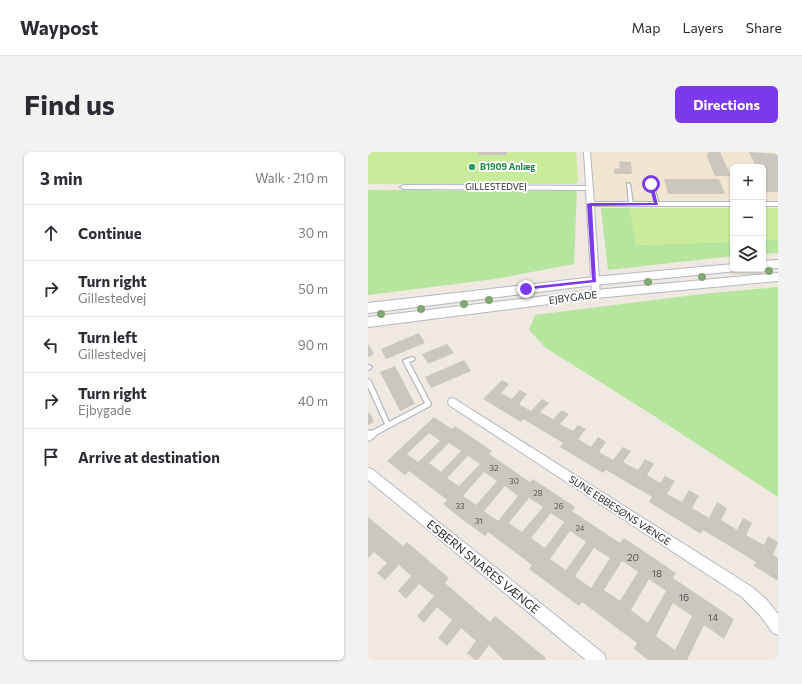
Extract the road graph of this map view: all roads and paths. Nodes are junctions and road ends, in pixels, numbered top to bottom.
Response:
1 (587, 152) edge
2 (628, 184) dead end
3 (651, 184) dead end
4 (404, 188) dead end
5 (589, 188) junction
6 (590, 204) junction
7 (631, 204) junction
8 (657, 204) junction
9 (730, 204) edge
10 (766, 204) edge
11 (778, 204) edge
12 (778, 264) edge
13 (766, 265) edge
14 (730, 268) edge
15 (778, 277) edge
16 (595, 287) junction
17 (368, 308) edge
18 (368, 322) edge
19 (412, 359) dead end
20 (368, 381) edge
21 (453, 402) dead end
22 (388, 425) junction
23 (369, 435) edge
24 (368, 473) edge
25 (778, 628) edge
26 (598, 660) edge

1 - 5 street
2 - 7 lane
3 - 8 lane
4 - 5 street, GILLESTEDVEJ
5 - 6 street
6 - 7 street
6 - 16 street
7 - 8 street
8 - 9 street
10 - 11 street
12 - 13 main road
14 - 16 main road, EJBYGADE
15 - 16 main road, EJBYGADE
16 - 17 main road, EJBYGADE
16 - 18 main road, EJBYGADE
19 - 22 lane
20 - 22 lane
21 - 25 street, SUNE EBBESØNS VÆNGE
22 - 23 lane
24 - 26 street, ESBERN SNARES VÆNGE

